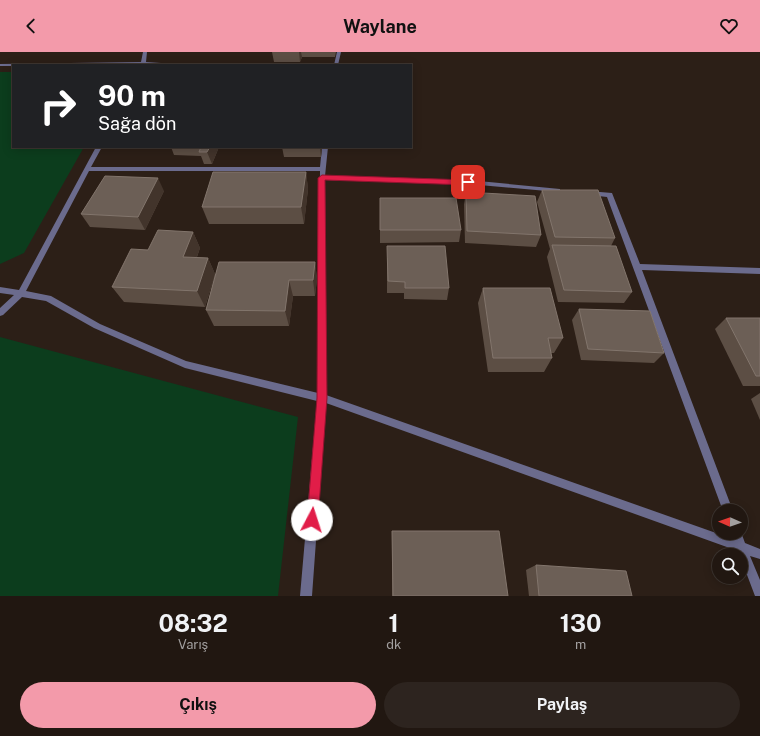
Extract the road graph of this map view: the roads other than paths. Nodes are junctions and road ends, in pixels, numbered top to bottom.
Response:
1 (145, 52) edge
2 (339, 52) edge
3 (144, 64) edge
4 (336, 64) edge
5 (0, 65) edge
6 (12, 65) edge
7 (98, 148) edge
8 (325, 148) edge
9 (88, 169) junction
10 (322, 173) junction
11 (563, 191) edge
12 (578, 192) edge
13 (637, 267) junction
14 (760, 271) edge
15 (0, 290) edge
16 (20, 293) junction
17 (0, 314) edge
18 (322, 398) junction
19 (725, 504) edge
20 (738, 540) edge
21 (741, 547) junction
22 (760, 554) edge
23 (760, 594) edge
24 (306, 596) edge

1 - 3 street
2 - 4 street
5 - 6 street
7 - 9 street
8 - 10 street
9 - 10 street
9 - 16 street
10 - 11 street
10 - 18 street
12 - 13 street
13 - 14 street
13 - 19 street
15 - 16 street
16 - 17 street
16 - 18 street
18 - 21 street
18 - 24 street
20 - 21 street
21 - 22 street
21 - 23 street

